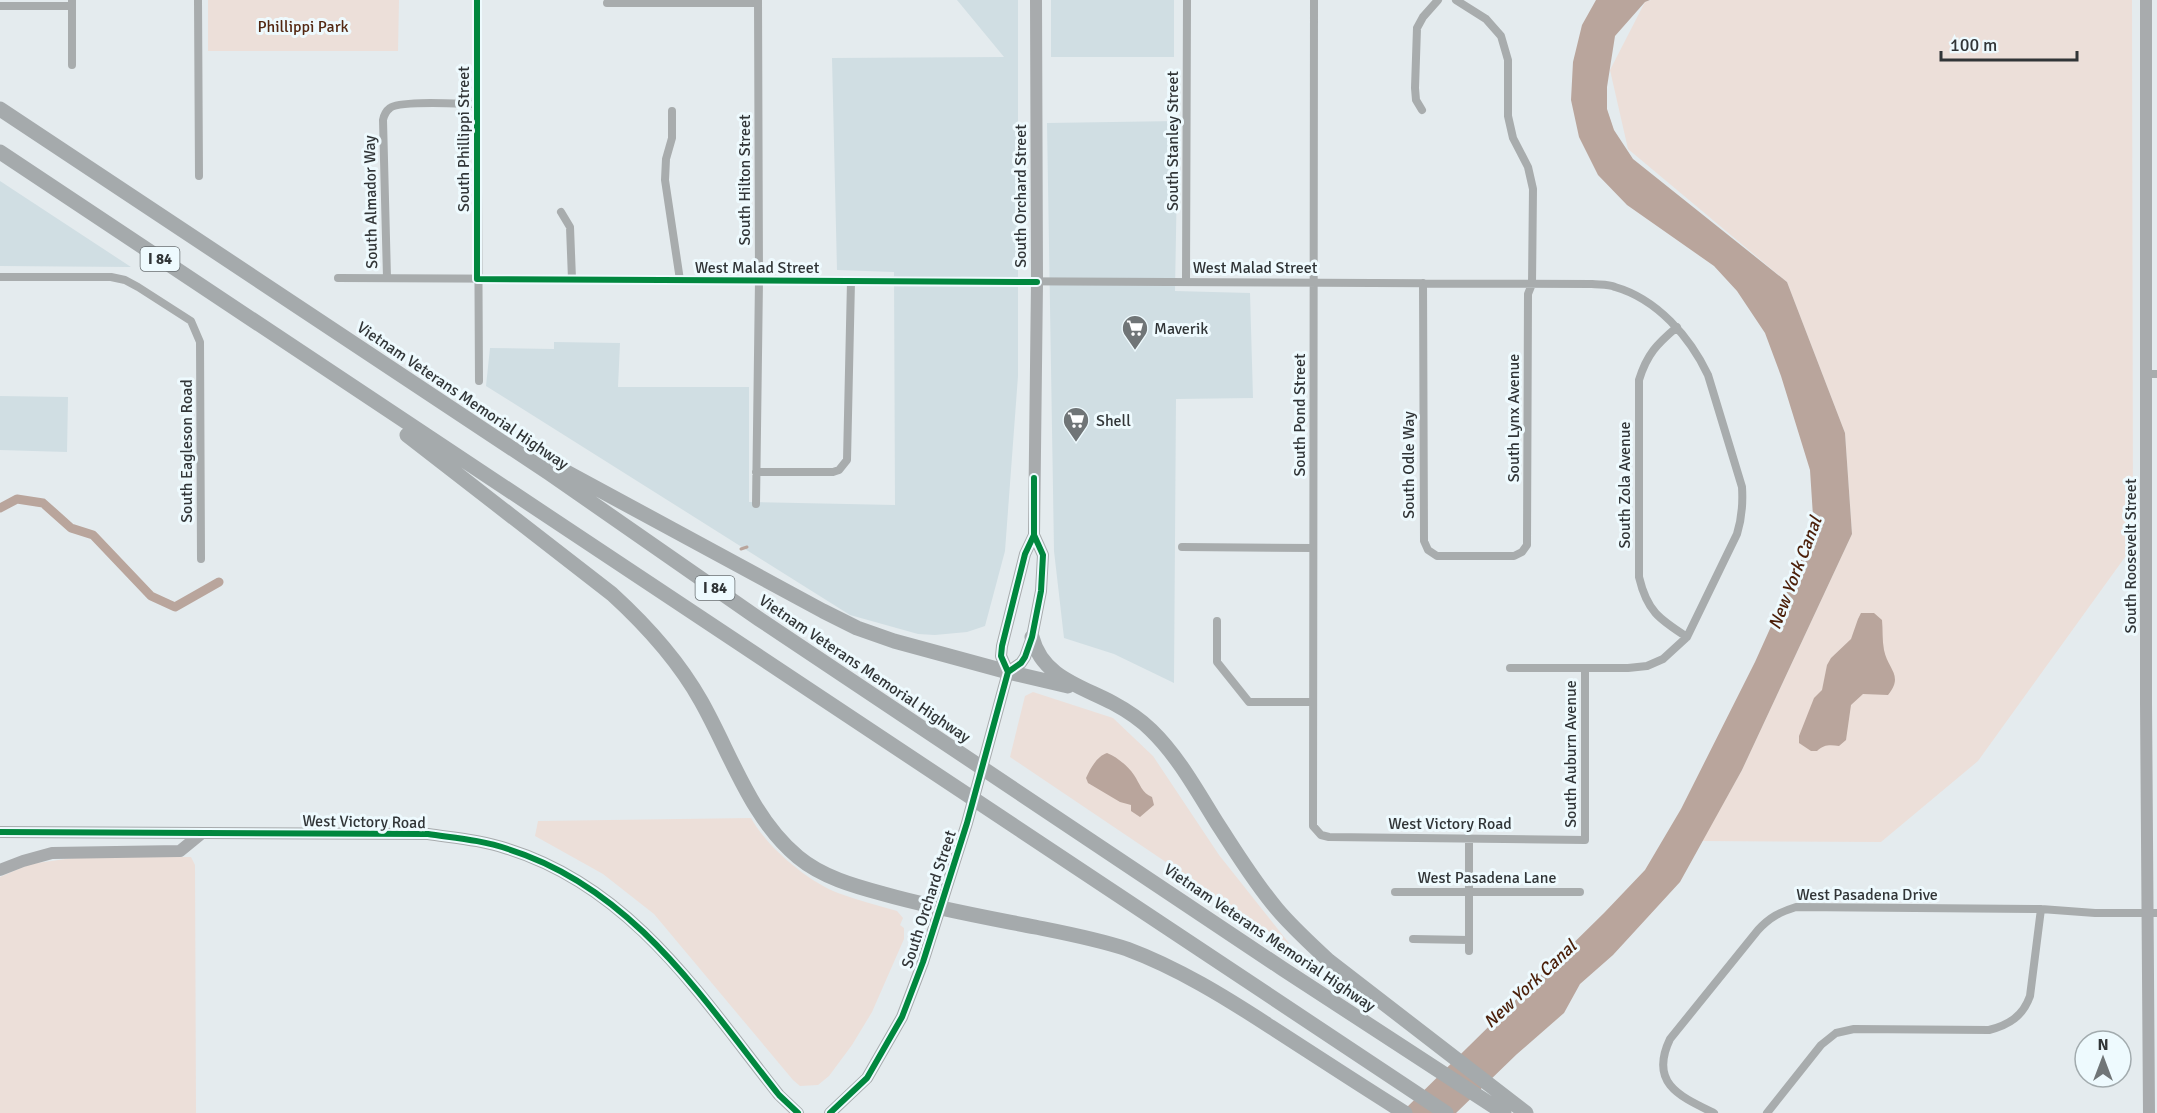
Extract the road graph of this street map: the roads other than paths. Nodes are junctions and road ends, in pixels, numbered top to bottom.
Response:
1 (198, 0) edge
2 (477, 0) edge
3 (1036, 0) edge
4 (1187, 0) edge
5 (1314, 0) edge
6 (1438, 0) edge
7 (1456, 0) edge
8 (2146, 0) edge
9 (758, 2) edge
10 (72, 3) edge
11 (607, 3) dead end
12 (0, 6) edge
13 (72, 65) dead end
14 (477, 104) junction
15 (0, 108) edge
16 (1422, 110) dead end
17 (672, 111) dead end
18 (0, 152) edge
19 (199, 176) dead end
20 (561, 212) dead end
21 (0, 277) edge
22 (338, 278) dead end
23 (387, 278) junction
24 (477, 279) junction
25 (572, 279) junction
26 (680, 280) junction
27 (759, 280) junction
28 (851, 281) junction
29 (1037, 282) junction
30 (1186, 282) junction
31 (1315, 283) junction
32 (1423, 283) junction
33 (1532, 284) junction
34 (1677, 327) junction
35 (320, 366) junction
36 (2152, 374) edge
37 (479, 381) dead end
38 (463, 417) junction
39 (756, 472) junction
40 (756, 504) dead end
41 (1034, 535) junction
42 (1182, 548) dead end
43 (1313, 548) junction
44 (1522, 552) joint
45 (201, 559) dead end
46 (1217, 621) dead end
47 (1032, 636) junction
48 (1687, 637) junction
49 (1510, 668) dead end
50 (1584, 668) junction
51 (1008, 672) junction
52 (1078, 688) junction
53 (1312, 702) junction
54 (2153, 790) edge
55 (1316, 830) joint
56 (0, 832) edge
57 (202, 833) junction
58 (1469, 839) junction
59 (1585, 840) joint
60 (0, 870) edge
61 (1580, 891) dead end
62 (1395, 892) dead end
63 (1469, 892) junction
64 (940, 908) junction
65 (2041, 909) junction
66 (2152, 913) edge
67 (1413, 939) dead end
68 (1469, 940) junction
69 (1469, 951) dead end
70 (2153, 1026) edge
71 (1400, 1109) edge
72 (798, 1113) edge
73 (830, 1113) edge
74 (1446, 1113) edge
75 (1504, 1113) edge
76 (1526, 1113) edge
77 (1714, 1113) edge
78 (1767, 1113) edge
79 (2150, 1113) edge

1 - 19 street
2 - 14 street, South Phillippi Street
3 - 29 main road, South Orchard Street
4 - 30 street, South Stanley Street
5 - 31 street, South Pond Street
6 - 16 street
7 - 33 street, South Lynx Avenue
8 - 36 main road, South Roosevelt Street
9 - 11 street
9 - 27 street, South Hilton Street
10 - 12 street
10 - 13 street
14 - 23 street, South Almador Way
14 - 24 street, South Phillippi Street
15 - 38 highway, Vietnam Veterans Memorial Highway / I 84
17 - 26 street
18 - 35 highway, I 84
20 - 25 street
21 - 45 street, South Eagleson Road
22 - 23 street, West Malad Street
23 - 24 street, West Malad Street
24 - 25 street, West Malad Street
24 - 37 street, South Phillippi Street
25 - 26 street, West Malad Street
26 - 27 street, West Malad Street
27 - 28 street, West Malad Street
27 - 39 street, South Hilton Street
28 - 29 street, West Malad Street
28 - 39 street
29 - 30 street, West Malad Street
29 - 41 main road, South Orchard Street
30 - 31 street, West Malad Street
31 - 32 street, West Malad Street
31 - 43 street, South Pond Street
32 - 33 street, West Malad Street
32 - 44 street, South Odle Way
33 - 34 street, West Malad Street
33 - 44 street, South Lynx Avenue
34 - 48 street
34 - 48 street, South Zola Avenue
35 - 64 highway
35 - 74 highway, I 84
36 - 54 main road, South Roosevelt Street
38 - 51 highway
38 - 75 highway, Vietnam Veterans Memorial Highway / I 84
39 - 40 street, South Hilton Street
41 - 47 main road, South Orchard Street
41 - 51 main road, South Orchard Street
42 - 43 street
43 - 53 street, South Pond Street
46 - 53 street
47 - 51 main road, South Orchard Street
47 - 52 highway
48 - 50 street
49 - 50 street
50 - 59 street, South Auburn Avenue
51 - 52 highway
51 - 64 main road, South Orchard Street
52 - 76 highway
53 - 55 street, South Pond Street
54 - 66 main road, South Roosevelt Street
55 - 58 street, West Victory Road
56 - 57 main road, West Victory Road
57 - 60 main road
57 - 72 main road, West Victory Road
58 - 59 street, West Victory Road
58 - 63 street
61 - 63 street, West Pasadena Lane
62 - 63 street, West Pasadena Lane
63 - 68 street
64 - 71 highway
64 - 73 main road, South Orchard Street
65 - 66 street, West Pasadena Drive
65 - 77 street, West Pasadena Drive
65 - 78 street
66 - 70 main road, South Roosevelt Street
67 - 68 street
68 - 69 street
70 - 79 main road, South Roosevelt Street

